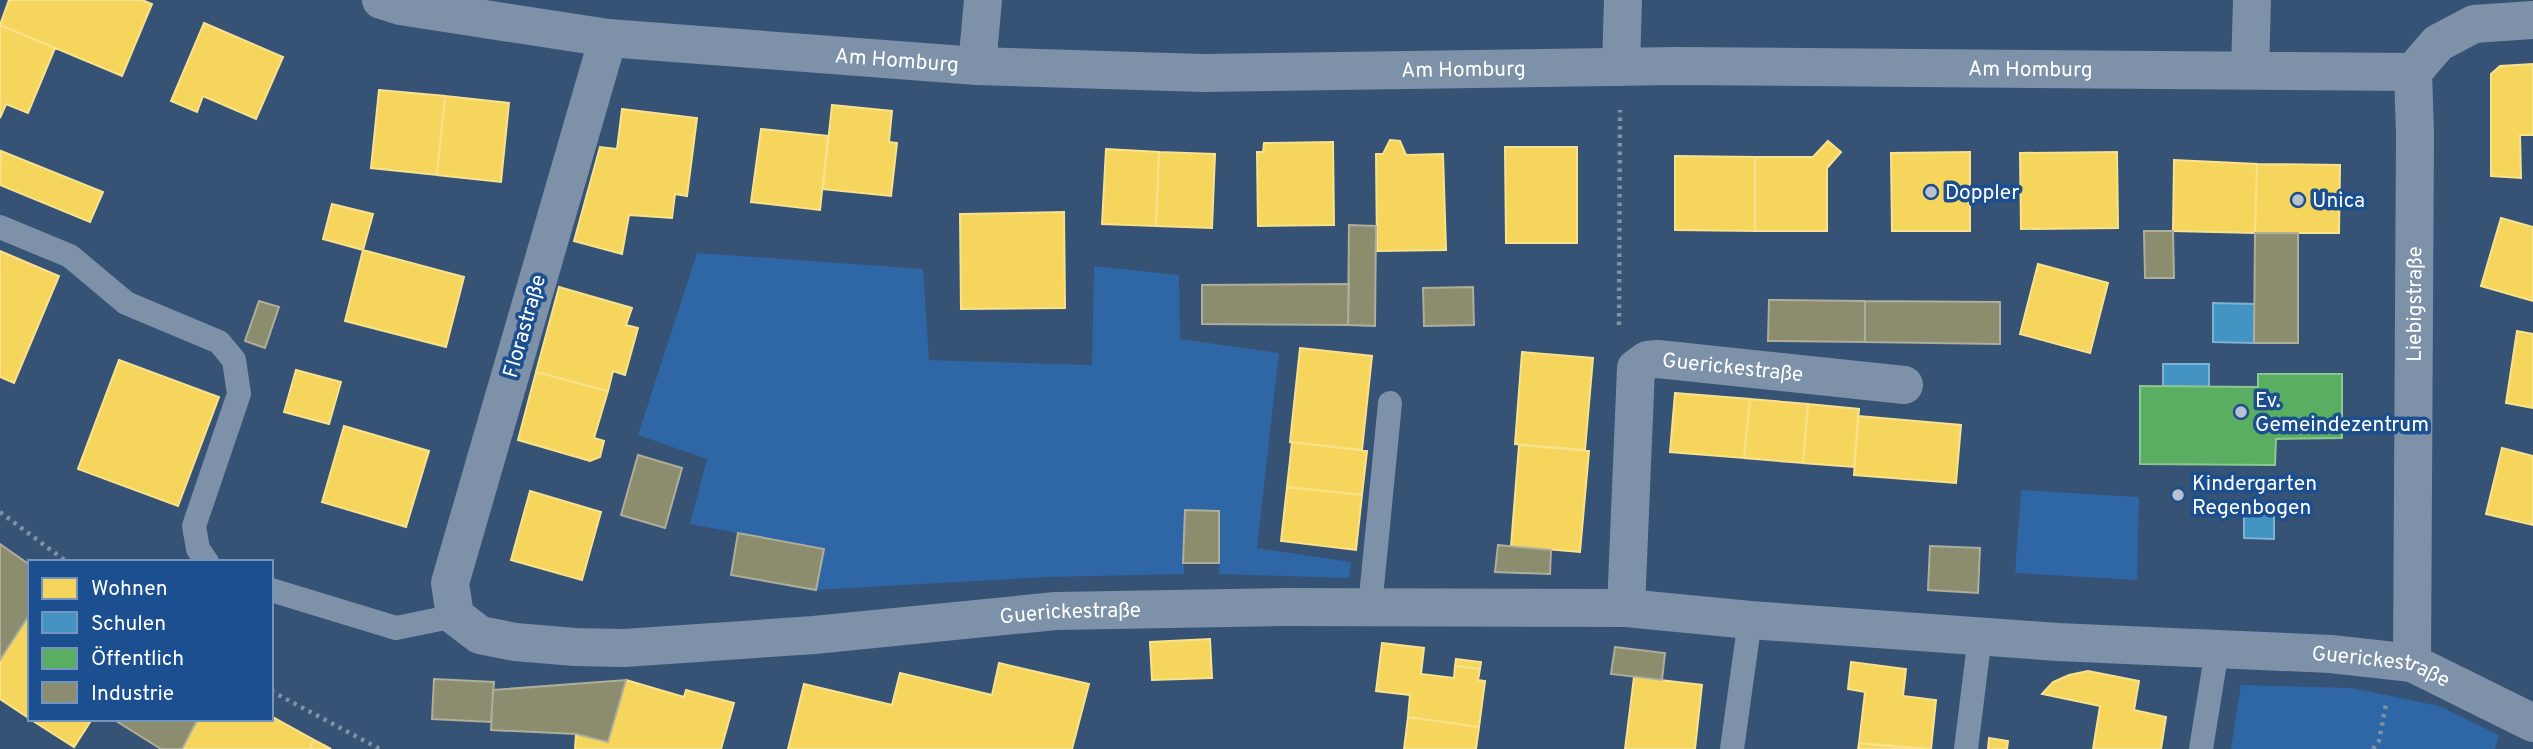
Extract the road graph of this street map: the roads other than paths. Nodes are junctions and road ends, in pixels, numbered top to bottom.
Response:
1 (381, 0) edge
2 (983, 0) edge
3 (1623, 0) edge
4 (2252, 0) edge
5 (2533, 20) edge
6 (608, 38) junction
7 (977, 66) junction
8 (1621, 67) junction
9 (2250, 70) junction
10 (2413, 72) junction
11 (0, 227) edge
12 (1904, 385) dead end
13 (1390, 403) dead end
14 (206, 560) edge
15 (273, 591) edge
16 (1370, 607) junction
17 (1626, 608) junction
18 (455, 616) junction
19 (1750, 620) junction
20 (1980, 636) junction
21 (2217, 650) junction
22 (2412, 663) junction
23 (2533, 723) edge
24 (1732, 749) edge
25 (1966, 749) edge
26 (2201, 749) edge

1 - 6 street, Am Homburg
2 - 7 street
3 - 8 street
4 - 9 street
5 - 10 street
6 - 7 street, Am Homburg
6 - 18 street, Florastraße
7 - 8 street, Am Homburg
8 - 9 street, Am Homburg
9 - 10 street, Am Homburg
10 - 22 street, Liebigstraße
11 - 14 lane
12 - 17 street, Guerickestraße
13 - 16 lane
15 - 18 lane
16 - 17 street, Guerickestraße
16 - 18 street, Guerickestraße
17 - 19 street, Guerickestraße
19 - 20 street, Guerickestraße
19 - 24 lane
20 - 21 street, Guerickestraße
20 - 25 lane
21 - 22 street, Guerickestraße
21 - 26 lane
22 - 23 street, Guerickestraße

